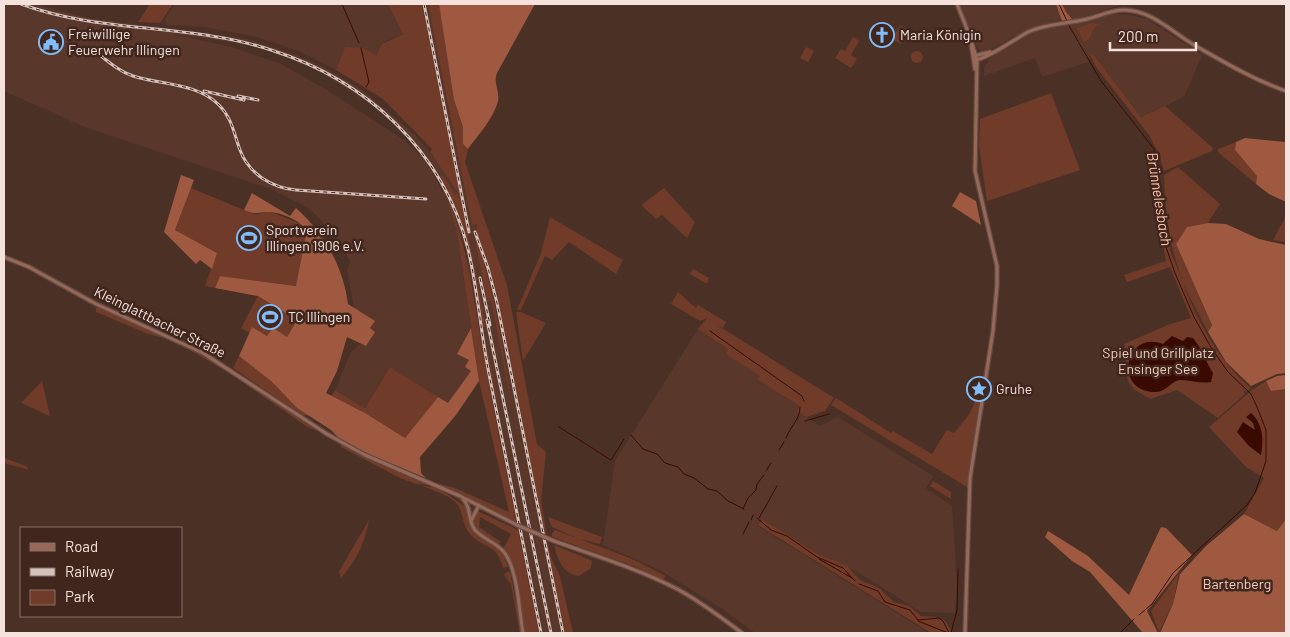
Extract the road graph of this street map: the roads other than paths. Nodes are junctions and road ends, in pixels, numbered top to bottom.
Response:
1 (957, 4) edge
2 (975, 58) junction
3 (1286, 91) edge
4 (4, 256) edge
5 (460, 496) junction
6 (478, 505) junction
7 (470, 512) junction
8 (471, 521) junction
9 (523, 633) edge
10 (742, 633) edge
11 (965, 633) edge

1 - 2 street
2 - 3 street
2 - 11 street
4 - 5 street, Kleinglattbacher Straße
5 - 6 street, Kleinglattbacher Straße
5 - 7 street
6 - 7 street
6 - 8 street
6 - 10 street, Kleinglattbacher Straße, bridge
7 - 8 street
8 - 9 street

